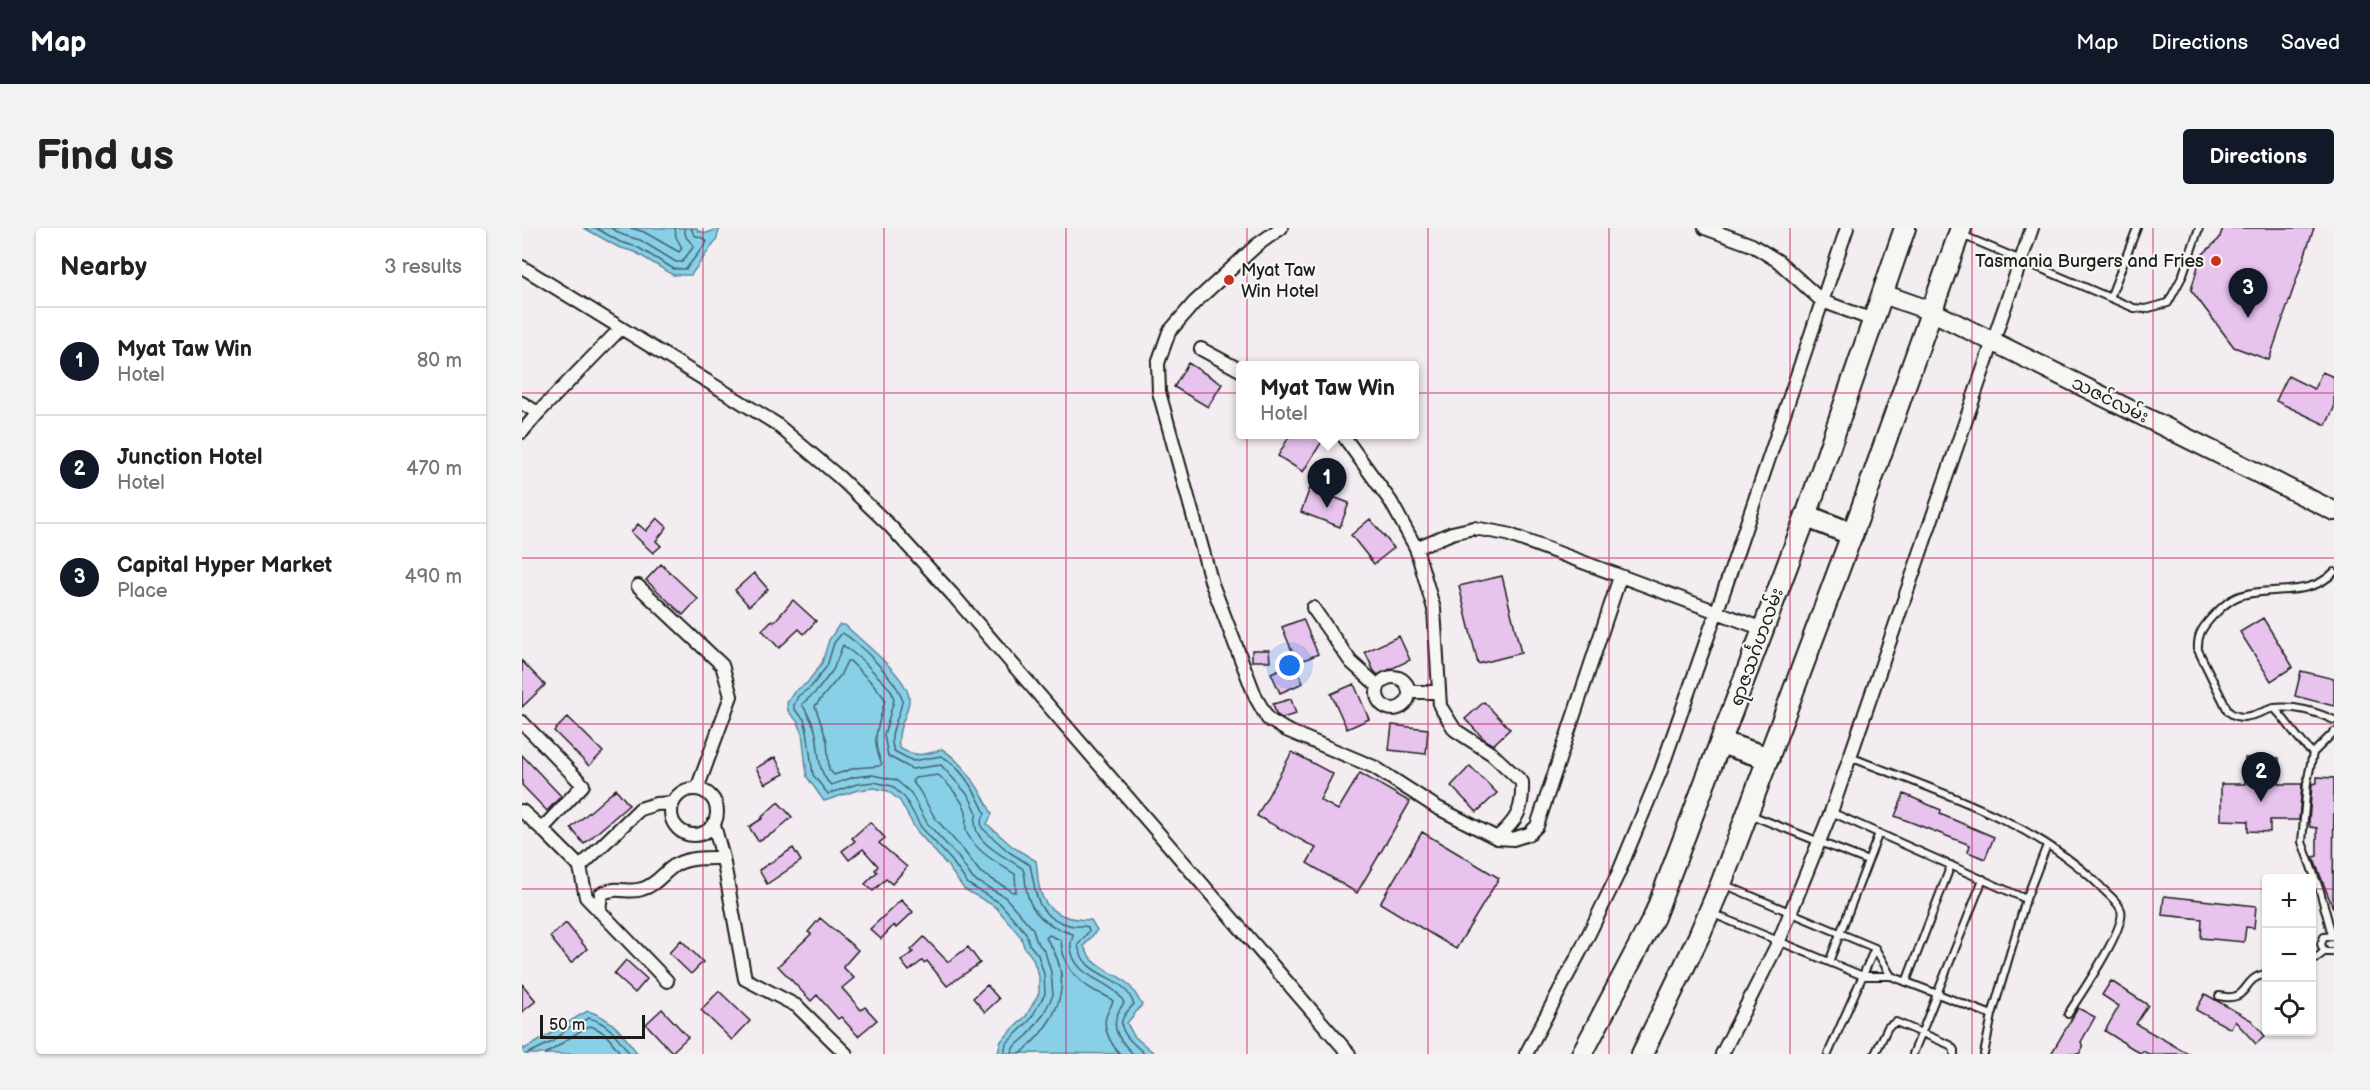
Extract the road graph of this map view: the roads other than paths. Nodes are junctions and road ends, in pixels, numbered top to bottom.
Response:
1 (1281, 228) edge
2 (1705, 228) edge
3 (1847, 228) edge
4 (1905, 228) edge
5 (2032, 228) edge
6 (2137, 228) edge
7 (2199, 228) edge
8 (1960, 231) edge
9 (2021, 259) junction
10 (522, 267) edge
11 (1883, 294) junction
12 (2110, 298) junction
13 (1822, 301) junction
14 (1931, 311) junction
15 (1873, 320) junction
16 (621, 328) junction
17 (1992, 341) junction
18 (1201, 349) dead end
19 (1236, 368) edge
20 (522, 403) edge
21 (538, 413) junction
22 (522, 432) edge
23 (1345, 439) edge
24 (2334, 511) edge
25 (1806, 516) junction
26 (1852, 534) junction
27 (1416, 548) junction
28 (2334, 572) edge
29 (1620, 577) junction
30 (638, 586) dead end
31 (1313, 608) dead end
32 (1717, 611) junction
33 (1763, 628) junction
34 (1378, 686) junction
35 (1439, 692) junction
36 (1410, 693) junction
37 (2274, 708) junction
38 (2334, 720) edge
39 (522, 722) edge
40 (2334, 732) edge
41 (1722, 743) junction
42 (2313, 753) junction
43 (1850, 757) junction
44 (1768, 758) junction
45 (697, 789) junction
46 (672, 803) junction
47 (522, 811) edge
48 (1831, 812) junction
49 (1747, 813) junction
50 (714, 825) junction
51 (542, 829) junction
52 (1879, 833) junction
53 (1497, 838) junction
54 (1819, 842) junction
55 (2047, 845) junction
56 (723, 858) junction
57 (1868, 861) junction
58 (1951, 865) junction
59 (580, 867) junction
60 (1983, 879) junction
61 (1721, 884) junction
62 (2026, 898) junction
63 (599, 911) junction
64 (1791, 912) junction
65 (1710, 913) junction
66 (1839, 933) junction
67 (2333, 936) edge
68 (1779, 941) junction
69 (1875, 948) junction
70 (2325, 952) junction
71 (2334, 952) edge
72 (2316, 958) edge
73 (1829, 962) junction
74 (2262, 975) edge
75 (1863, 976) junction
76 (1892, 976) junction
77 (667, 981) dead end
78 (1906, 982) junction
79 (1936, 994) junction
80 (2219, 996) dead end
81 (2068, 1014) dead end
82 (1992, 1016) junction
83 (1922, 1033) junction
84 (1830, 1053) edge
85 (846, 1054) edge
86 (1349, 1054) edge
87 (1526, 1054) edge
88 (1582, 1054) edge
89 (1642, 1054) edge
90 (1722, 1054) edge
91 (1875, 1054) edge
92 (1913, 1054) edge
93 (1954, 1054) edge
94 (1984, 1054) edge

1 - 53 street
2 - 13 street
3 - 13 street
4 - 11 main road, ရာဇသင်္ဂဟလမ်း
5 - 9 street
6 - 12 lane
7 - 12 lane
8 - 9 lane
8 - 14 main road
9 - 12 lane
9 - 17 street
10 - 16 street
11 - 14 main road, သဇင်လမ်း
11 - 15 main road, ရာဇသင်္ဂဟလမ်း
13 - 15 street
13 - 32 street
14 - 17 main road, သဇင်လမ်း
14 - 26 main road
15 - 25 main road, ရာဇသင်္ဂဟလမ်း
16 - 21 street
16 - 86 street
17 - 24 main road, သဇင်လမ်း
17 - 43 street
18 - 19 street
20 - 21 street
21 - 22 street
23 - 27 street
25 - 26 highway
25 - 33 main road, ရာဇသင်္ဂဟလမ်း
26 - 44 main road
27 - 29 street
27 - 35 street
28 - 37 lane
29 - 32 street
29 - 53 street
30 - 45 street
31 - 34 street
32 - 33 street
32 - 87 street
33 - 41 main road, ရာဇသင်္ဂဟလမ်း
34 - 36 street
34 - 36 street
35 - 36 street
35 - 53 street
37 - 38 lane
37 - 42 lane
39 - 51 street
40 - 42 lane
41 - 44 highway
41 - 88 main road, ရာဇသင်္ဂဟလမ်း
42 - 67 lane
43 - 48 street
43 - 55 lane
44 - 49 main road
45 - 46 street
45 - 50 street
46 - 50 street
46 - 59 street
47 - 51 street
48 - 52 lane
48 - 54 street
49 - 54 lane
49 - 61 main road
50 - 56 street
51 - 59 street
52 - 57 lane
52 - 58 lane
54 - 57 lane
54 - 64 street
55 - 62 lane
55 - 81 lane
56 - 63 street
56 - 85 street
57 - 66 lane
58 - 60 lane
58 - 78 lane
59 - 63 street
60 - 62 lane
60 - 79 lane
61 - 64 lane
61 - 65 main road
62 - 82 lane
63 - 77 street
64 - 66 lane
64 - 68 street
65 - 68 lane
65 - 89 main road
66 - 69 lane
66 - 73 lane
67 - 70 lane
68 - 73 lane
68 - 90 street
69 - 75 lane
69 - 76 lane
70 - 71 lane
70 - 72 lane
73 - 75 lane
74 - 80 lane
75 - 76 lane
75 - 84 lane
76 - 78 lane
78 - 79 lane
79 - 82 lane
79 - 83 lane
82 - 94 lane
83 - 91 lane
83 - 92 lane
83 - 93 lane

